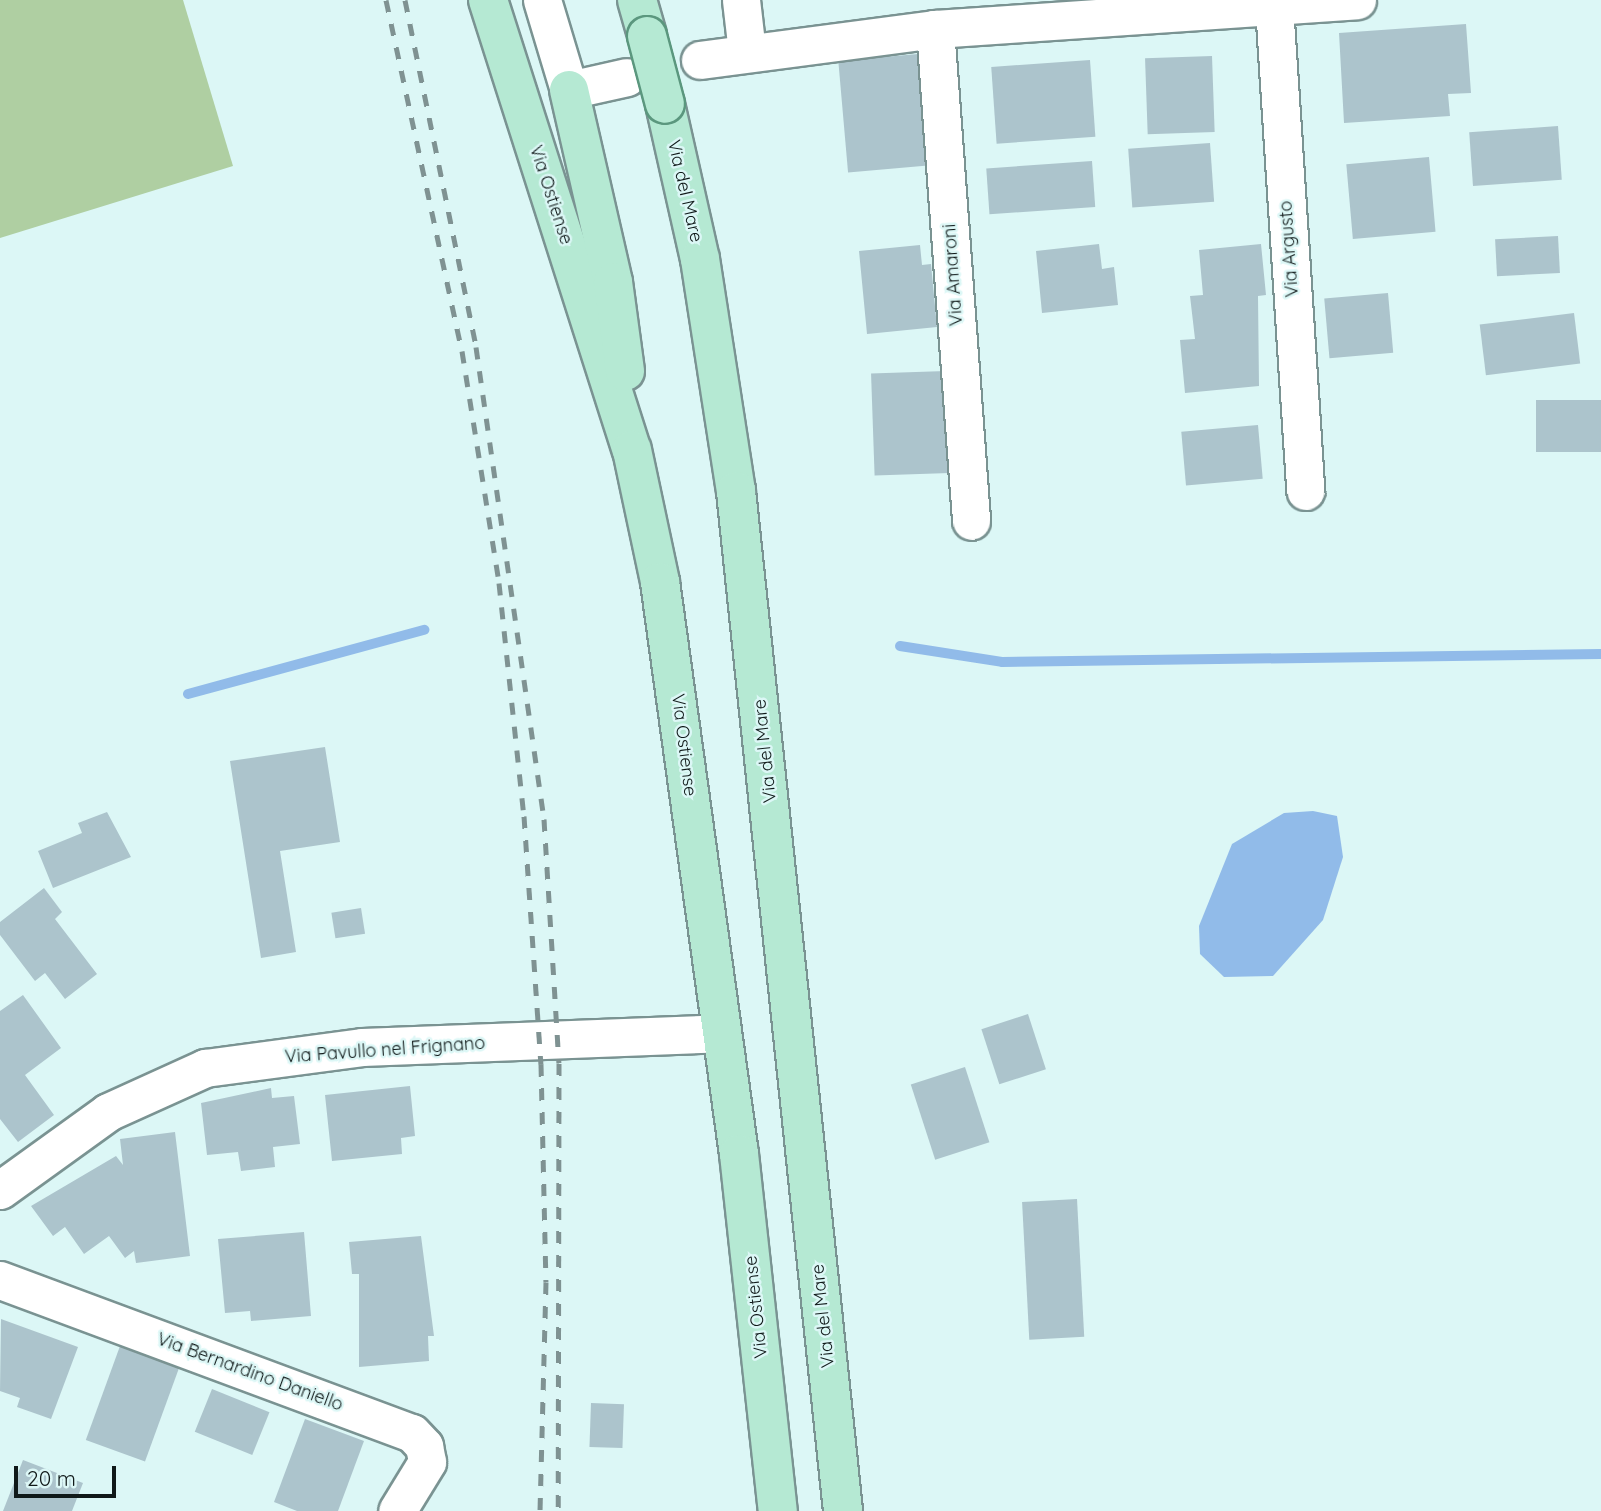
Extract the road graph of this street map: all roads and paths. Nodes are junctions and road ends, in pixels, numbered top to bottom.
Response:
1 (488, 0) edge
2 (542, 0) edge
3 (741, 0) edge
4 (1357, 0) edge
5 (1251, 5) edge
6 (642, 18) edge
7 (935, 29) junction
8 (747, 52) junction
9 (700, 60) dead end
10 (626, 77) dead end
11 (569, 90) junction
12 (632, 450) junction
13 (1305, 491) dead end
14 (971, 521) dead end
15 (722, 1033) junction
16 (0, 1190) edge
17 (0, 1280) edge
18 (397, 1511) edge
19 (778, 1511) edge
20 (843, 1511) edge

1 - 12 main road, Via Ostiense
2 - 11 street
3 - 8 street
4 - 5 street
5 - 7 street
5 - 13 street, Via Argusto
6 - 20 main road, Via del Mare, bridge
7 - 8 street
7 - 14 street, Via Amaroni
8 - 9 street
10 - 11 street
11 - 12 main road
12 - 15 main road, Via Ostiense
15 - 16 street, Via Pavullo nel Frignano
15 - 19 main road, Via Ostiense
17 - 18 street, Via Bernardino Daniello

